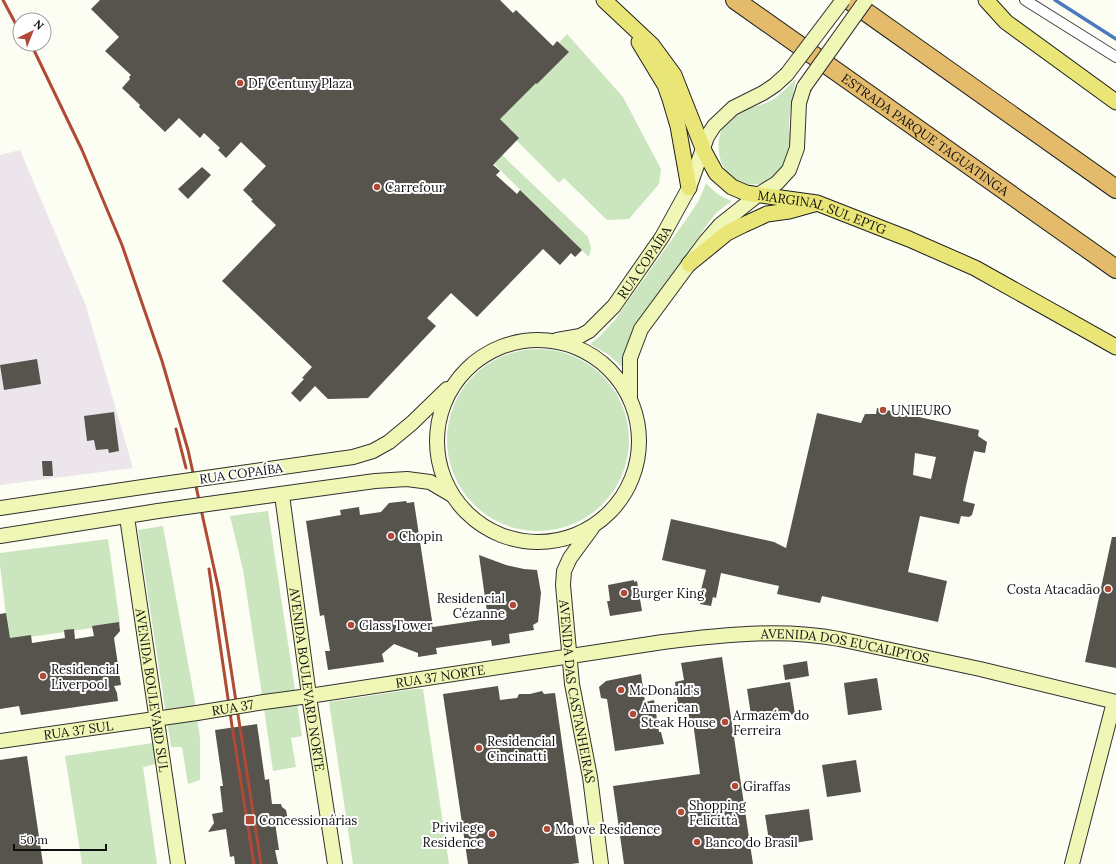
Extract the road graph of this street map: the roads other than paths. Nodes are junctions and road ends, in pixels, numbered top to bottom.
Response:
1 (604, 0) edge
2 (735, 0) edge
3 (843, 0) edge
4 (849, 0) edge
5 (866, 0) edge
6 (986, 0) edge
7 (1025, 0) edge
8 (624, 19) junction
9 (1116, 57) edge
10 (1116, 102) edge
11 (704, 150) junction
12 (690, 188) junction
13 (1116, 189) edge
14 (759, 194) junction
15 (817, 203) junction
16 (689, 264) junction
17 (1116, 269) edge
18 (553, 341) junction
19 (1115, 348) edge
20 (456, 380) junction
21 (630, 398) junction
22 (282, 495) junction
23 (452, 495) junction
24 (0, 508) edge
25 (127, 517) junction
26 (592, 528) junction
27 (0, 536) edge
28 (570, 655) junction
29 (309, 696) junction
30 (1115, 702) edge
31 (156, 720) junction
32 (0, 740) edge
33 (178, 864) edge
34 (335, 864) edge
35 (601, 864) edge
36 (1072, 864) edge

1 - 8 main road, MARGINAL SUL EPTG
2 - 17 highway, ESTRADA PARQUE TAGUATINGA
3 - 11 main road, RUA COPAÍBA, bridge
4 - 13 highway
5 - 14 main road, bridge
6 - 10 main road
7 - 9 street
8 - 11 main road, MARGINAL SUL EPTG
8 - 12 main road
11 - 12 main road, RUA COPAÍBA
11 - 14 main road, MARGINAL SUL EPTG
12 - 18 main road, RUA COPAÍBA
14 - 15 main road, MARGINAL SUL EPTG
14 - 16 main road
15 - 16 main road
15 - 19 main road, MARGINAL SUL EPTG
16 - 21 main road
18 - 20 main road, RUA COPAÍBA
18 - 21 main road
20 - 23 main road
20 - 24 main road, RUA COPAÍBA, bridge
21 - 26 main road
22 - 23 main road, RUA COPAÍBA
22 - 25 main road, RUA COPAÍBA, bridge
22 - 29 main road, AVENIDA BOULEVARD NORTE
23 - 26 main road
25 - 27 main road, RUA COPAÍBA
25 - 31 main road, AVENIDA BOULEVARD SUL
26 - 28 main road, AVENIDA DAS CASTANHEIRAS
28 - 29 main road, RUA 37 NORTE
28 - 30 main road, AVENIDA DOS EUCALIPTOS
28 - 35 main road, AVENIDA DAS CASTANHEIRAS
29 - 31 main road, RUA 37, bridge
29 - 34 main road, AVENIDA BOULEVARD NORTE
30 - 36 main road
31 - 32 main road, RUA 37 SUL
31 - 33 main road, AVENIDA BOULEVARD SUL

